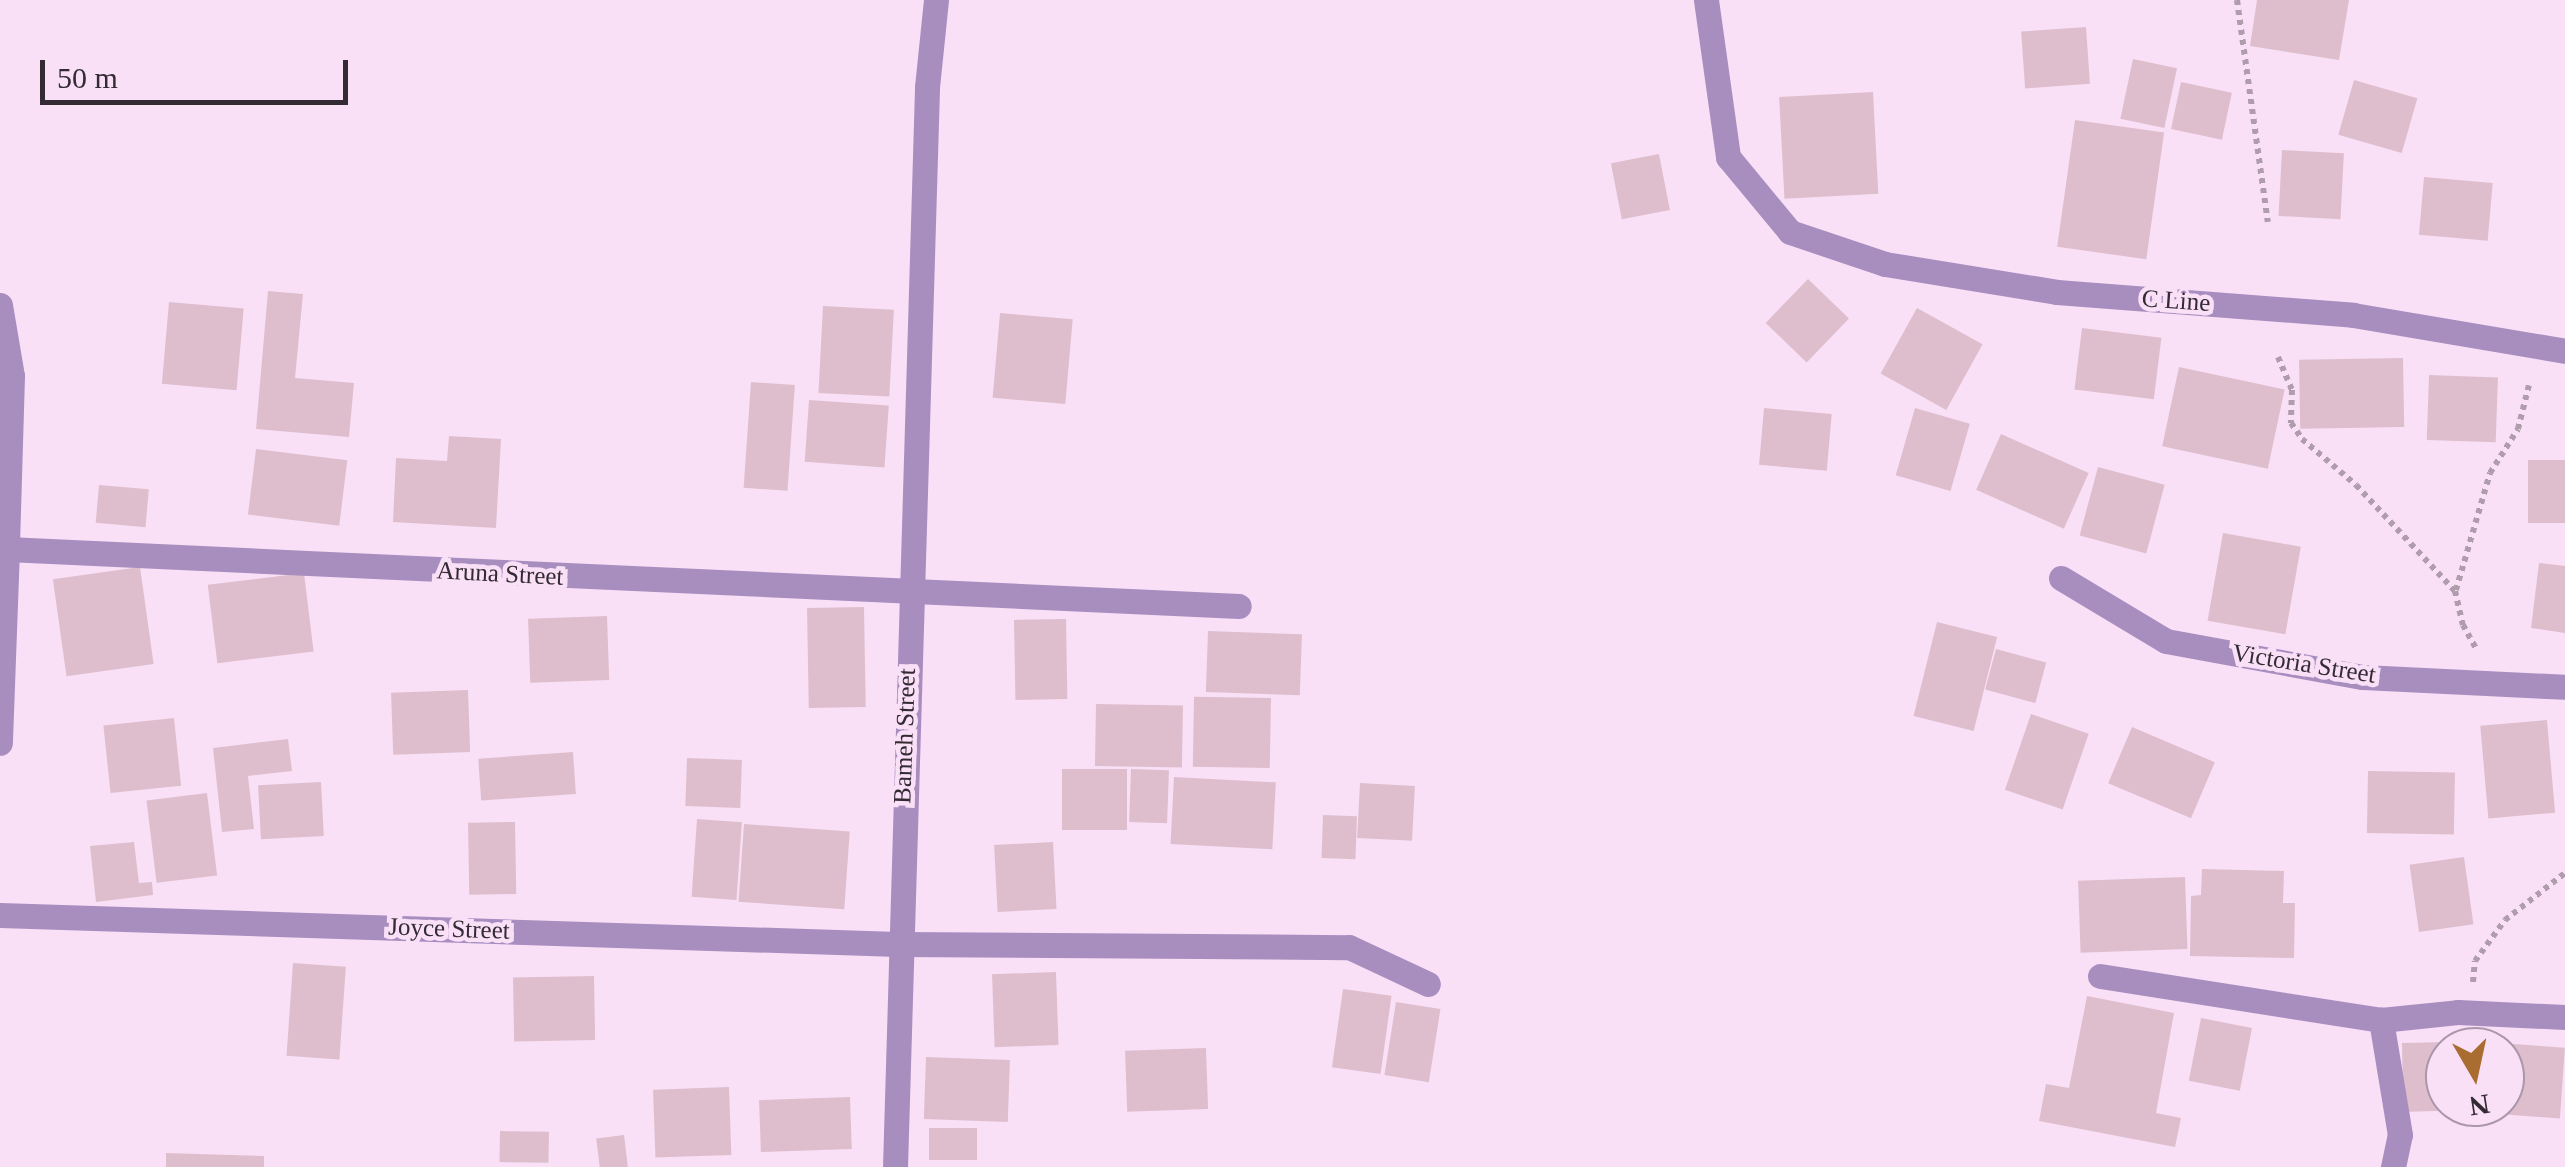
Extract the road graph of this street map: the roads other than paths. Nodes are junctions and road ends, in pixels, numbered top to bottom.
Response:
1 (936, 0) edge
2 (1706, 0) edge
3 (0, 304) edge
4 (2565, 351) edge
5 (4, 548) edge
6 (2061, 578) dead end
7 (910, 594) junction
8 (1239, 606) dead end
9 (2565, 687) edge
10 (0, 743) edge
11 (0, 915) edge
12 (898, 944) junction
13 (2100, 976) dead end
14 (1428, 984) dead end
15 (2565, 1017) edge
16 (2380, 1020) junction
17 (895, 1167) edge
18 (2393, 1167) edge

1 - 7 street, Bameh Street
2 - 4 street, C Line
3 - 5 street
5 - 7 street, Aruna Street
5 - 10 street
6 - 9 street, Victoria Street
7 - 8 street, Aruna Street
7 - 12 street, Bameh Street
11 - 12 street, Joyce Street
12 - 14 street, Joyce Street
12 - 17 street, Bameh Street
13 - 16 street
15 - 16 street
16 - 18 street

